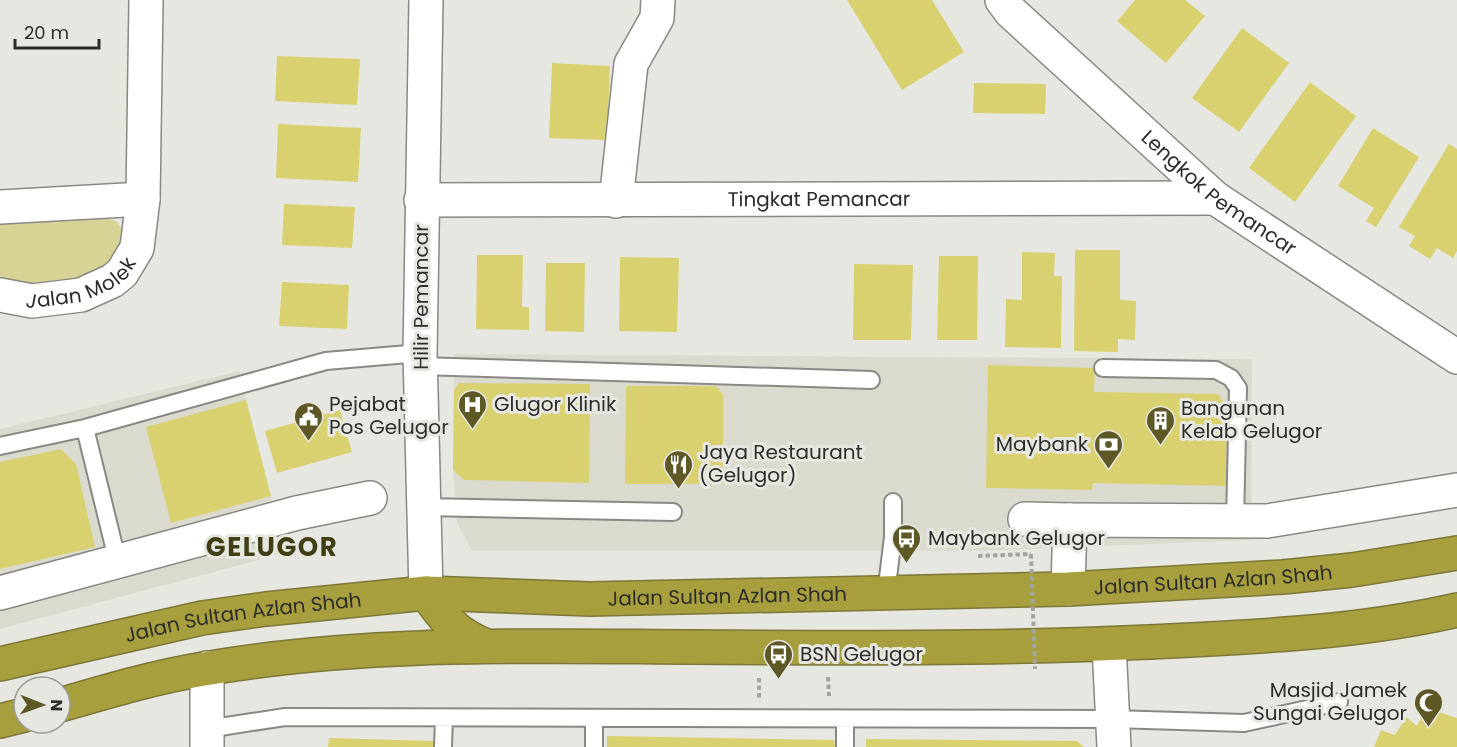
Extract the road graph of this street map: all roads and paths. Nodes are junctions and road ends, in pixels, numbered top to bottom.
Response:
1 (146, 0) edge
2 (426, 0) edge
3 (658, 0) edge
4 (1002, 0) edge
5 (1215, 198) junction
6 (143, 199) junction
7 (421, 200) junction
8 (616, 201) junction
9 (0, 207) edge
10 (0, 295) edge
11 (1457, 357) edge
12 (420, 360) junction
13 (1104, 368) dead end
14 (871, 380) dead end
15 (84, 428) junction
16 (0, 446) edge
17 (1457, 490) edge
18 (370, 498) dead end
19 (893, 502) dead end
20 (424, 507) junction
21 (673, 512) dead end
22 (1025, 519) dead end
23 (1070, 520) junction
24 (1235, 522) junction
25 (1457, 553) edge
26 (978, 556) dead end
27 (118, 563) junction
28 (1068, 589) junction
29 (0, 593) edge
30 (426, 593) junction
31 (886, 594) junction
32 (1457, 610) edge
33 (1109, 644) junction
34 (488, 646) junction
35 (394, 649) junction
36 (0, 664) edge
37 (207, 668) junction
38 (1035, 669) dead end
39 (72, 702) edge
40 (1339, 702) dead end
41 (444, 718) junction
42 (594, 718) junction
43 (845, 719) junction
44 (1114, 733) edge
45 (207, 738) edge
46 (443, 747) edge
47 (594, 747) edge
48 (845, 747) edge

1 - 6 street, Jalan Molek
2 - 7 street, Hilir Pemancar
3 - 8 street
4 - 5 street, Lengkok Pemancar
5 - 8 street, Tingkat Pemancar
5 - 11 street, Lengkok Pemancar
6 - 9 street
6 - 10 street, Jalan Molek
7 - 8 street, Tingkat Pemancar
7 - 12 street, Hilir Pemancar
12 - 14 lane
12 - 15 lane
12 - 20 street, Hilir Pemancar
13 - 24 lane
15 - 16 lane
15 - 27 lane
17 - 24 street
18 - 27 street
19 - 31 lane
20 - 21 lane
20 - 30 street, Hilir Pemancar
22 - 23 street
23 - 24 street
23 - 28 street
25 - 28 highway, Jalan Sultan Azlan Shah
26 - 38 path, bridge
27 - 29 street
28 - 31 highway, Jalan Sultan Azlan Shah
30 - 31 highway, Jalan Sultan Azlan Shah
30 - 34 highway
30 - 35 highway
30 - 36 highway, Jalan Sultan Azlan Shah
32 - 33 highway
33 - 34 highway
33 - 44 street
34 - 35 highway
35 - 37 highway
37 - 39 highway
37 - 45 street
40 - 44 lane
41 - 42 lane
41 - 45 lane
41 - 46 lane
42 - 43 lane
42 - 47 lane
43 - 44 lane
43 - 48 lane

